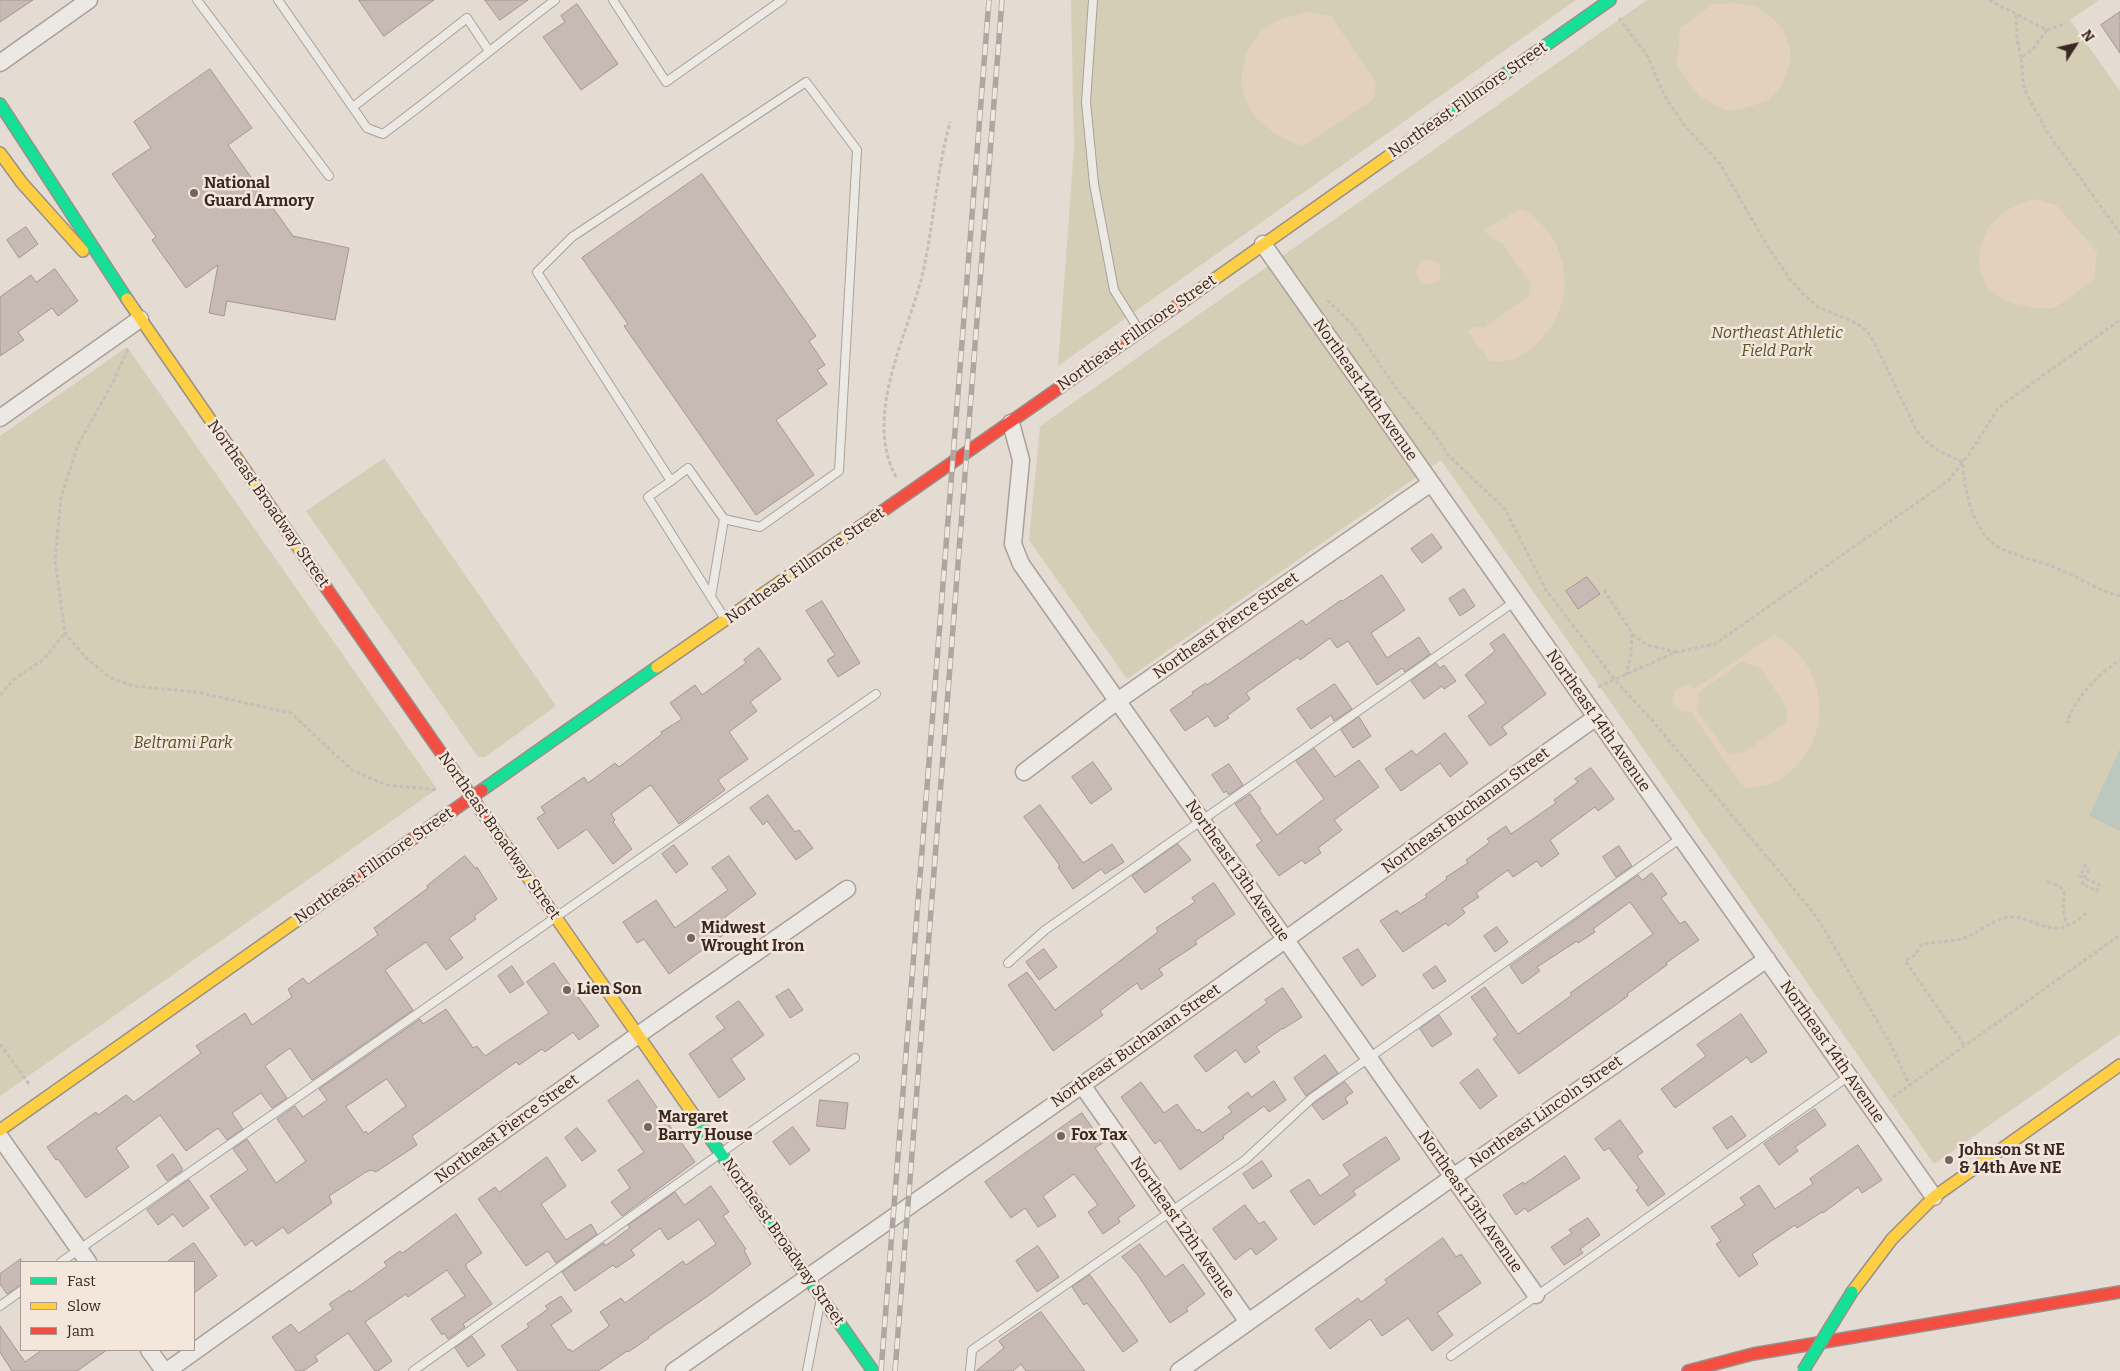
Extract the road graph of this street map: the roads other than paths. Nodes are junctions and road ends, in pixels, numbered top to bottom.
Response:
1 (89, 0) edge
2 (197, 0) edge
3 (278, 0) edge
4 (555, 0) edge
5 (614, 0) edge
6 (782, 0) edge
7 (1093, 0) edge
8 (1610, 0) edge
9 (490, 51) junction
10 (0, 63) edge
11 (0, 104) edge
12 (353, 107) junction
13 (0, 153) edge
14 (329, 176) dead end
15 (1263, 244) junction
16 (127, 300) junction
17 (140, 319) junction
18 (1140, 331) junction
19 (0, 418) edge
20 (1010, 423) junction
21 (671, 481) junction
22 (1431, 483) junction
23 (724, 519) junction
24 (711, 597) junction
25 (1514, 602) junction
26 (726, 621) junction
27 (876, 694) dead end
28 (1116, 702) junction
29 (1595, 718) junction
30 (1024, 772) dead end
31 (471, 797) junction
32 (1202, 822) junction
33 (1681, 838) junction
34 (847, 889) dead end
35 (556, 917) junction
36 (1286, 940) junction
37 (1767, 959) junction
38 (1008, 963) dead end
39 (638, 1035) junction
40 (856, 1058) dead end
41 (1368, 1058) junction
42 (2120, 1065) edge
43 (1849, 1076) junction
44 (1082, 1085) junction
45 (0, 1130) edge
46 (0, 1136) edge
47 (721, 1153) junction
48 (1453, 1177) junction
49 (1934, 1197) junction
50 (1172, 1213) junction
51 (84, 1256) edge
52 (65, 1261) edge
53 (808, 1277) junction
54 (20, 1291) edge
55 (2120, 1292) edge
56 (1536, 1295) junction
57 (821, 1296) junction
58 (0, 1306) edge
59 (1248, 1322) junction
60 (195, 1350) edge
61 (150, 1351) edge
62 (194, 1351) edge
63 (1451, 1356) dead end
64 (166, 1371) edge
65 (413, 1371) edge
66 (674, 1371) edge
67 (807, 1371) edge
68 (873, 1371) edge
69 (970, 1371) edge
70 (1179, 1371) edge
71 (1688, 1371) edge
72 (1803, 1371) edge

1 - 10 street
2 - 14 lane
3 - 12 lane
4 - 9 lane
5 - 6 lane
7 - 18 lane
8 - 15 main road, Northeast Fillmore Street
9 - 12 lane
9 - 12 lane
11 - 16 main road, Northeast Broadway Street
13 - 16 main road, Northeast Broadway Street
15 - 18 main road, Northeast Fillmore Street
15 - 22 street, Northeast 14th Avenue
16 - 17 main road, Northeast Broadway Street
17 - 19 street
17 - 31 main road, Northeast Broadway Street
18 - 20 main road, Northeast Fillmore Street
20 - 26 main road, Northeast Fillmore Street
20 - 28 street, Northeast 13th Avenue
21 - 23 lane
21 - 23 lane
21 - 24 lane
22 - 25 street, Northeast 14th Avenue
22 - 28 street, Northeast Pierce Street
23 - 24 lane
24 - 26 lane
25 - 29 street, Northeast 14th Avenue
25 - 32 lane
26 - 31 main road, Northeast Fillmore Street
27 - 35 lane
28 - 30 street, Northeast Pierce Street
28 - 32 street, Northeast 13th Avenue
29 - 33 street, Northeast 14th Avenue
29 - 36 street, Northeast Buchanan Street
31 - 35 main road, Northeast Broadway Street
31 - 45 main road, Northeast Fillmore Street
32 - 36 street, Northeast 13th Avenue
32 - 38 lane
33 - 37 street, Northeast 14th Avenue
33 - 41 lane
34 - 39 street, Northeast Pierce Street
35 - 39 main road, Northeast Broadway Street
35 - 51 lane
36 - 41 street, Northeast 13th Avenue
36 - 44 street, Northeast Buchanan Street
37 - 43 street, Northeast 14th Avenue
37 - 48 street, Northeast Lincoln Street
39 - 47 main road, Northeast Broadway Street
39 - 60 street, Northeast Pierce Street
40 - 47 lane
41 - 48 street, Northeast 13th Avenue
41 - 50 lane
42 - 49 main road
43 - 49 street, Northeast 14th Avenue
43 - 56 lane
44 - 50 street, Northeast 12th Avenue
44 - 53 street, Northeast Buchanan Street
46 - 51 street
47 - 53 main road, Northeast Broadway Street
47 - 65 lane
48 - 56 street, Northeast 13th Avenue
48 - 59 street, Northeast Lincoln Street
49 - 72 main road, bridge
50 - 59 street, Northeast 12th Avenue
50 - 69 lane
51 - 52 lane
53 - 57 main road, Northeast Broadway Street
53 - 66 street, Northeast Buchanan Street
54 - 58 lane
55 - 71 main road
56 - 63 lane
57 - 67 lane
57 - 68 main road, Northeast Broadway Street
59 - 70 street, Northeast Lincoln Street
61 - 64 street
62 - 64 street, Northeast Pierce Street

